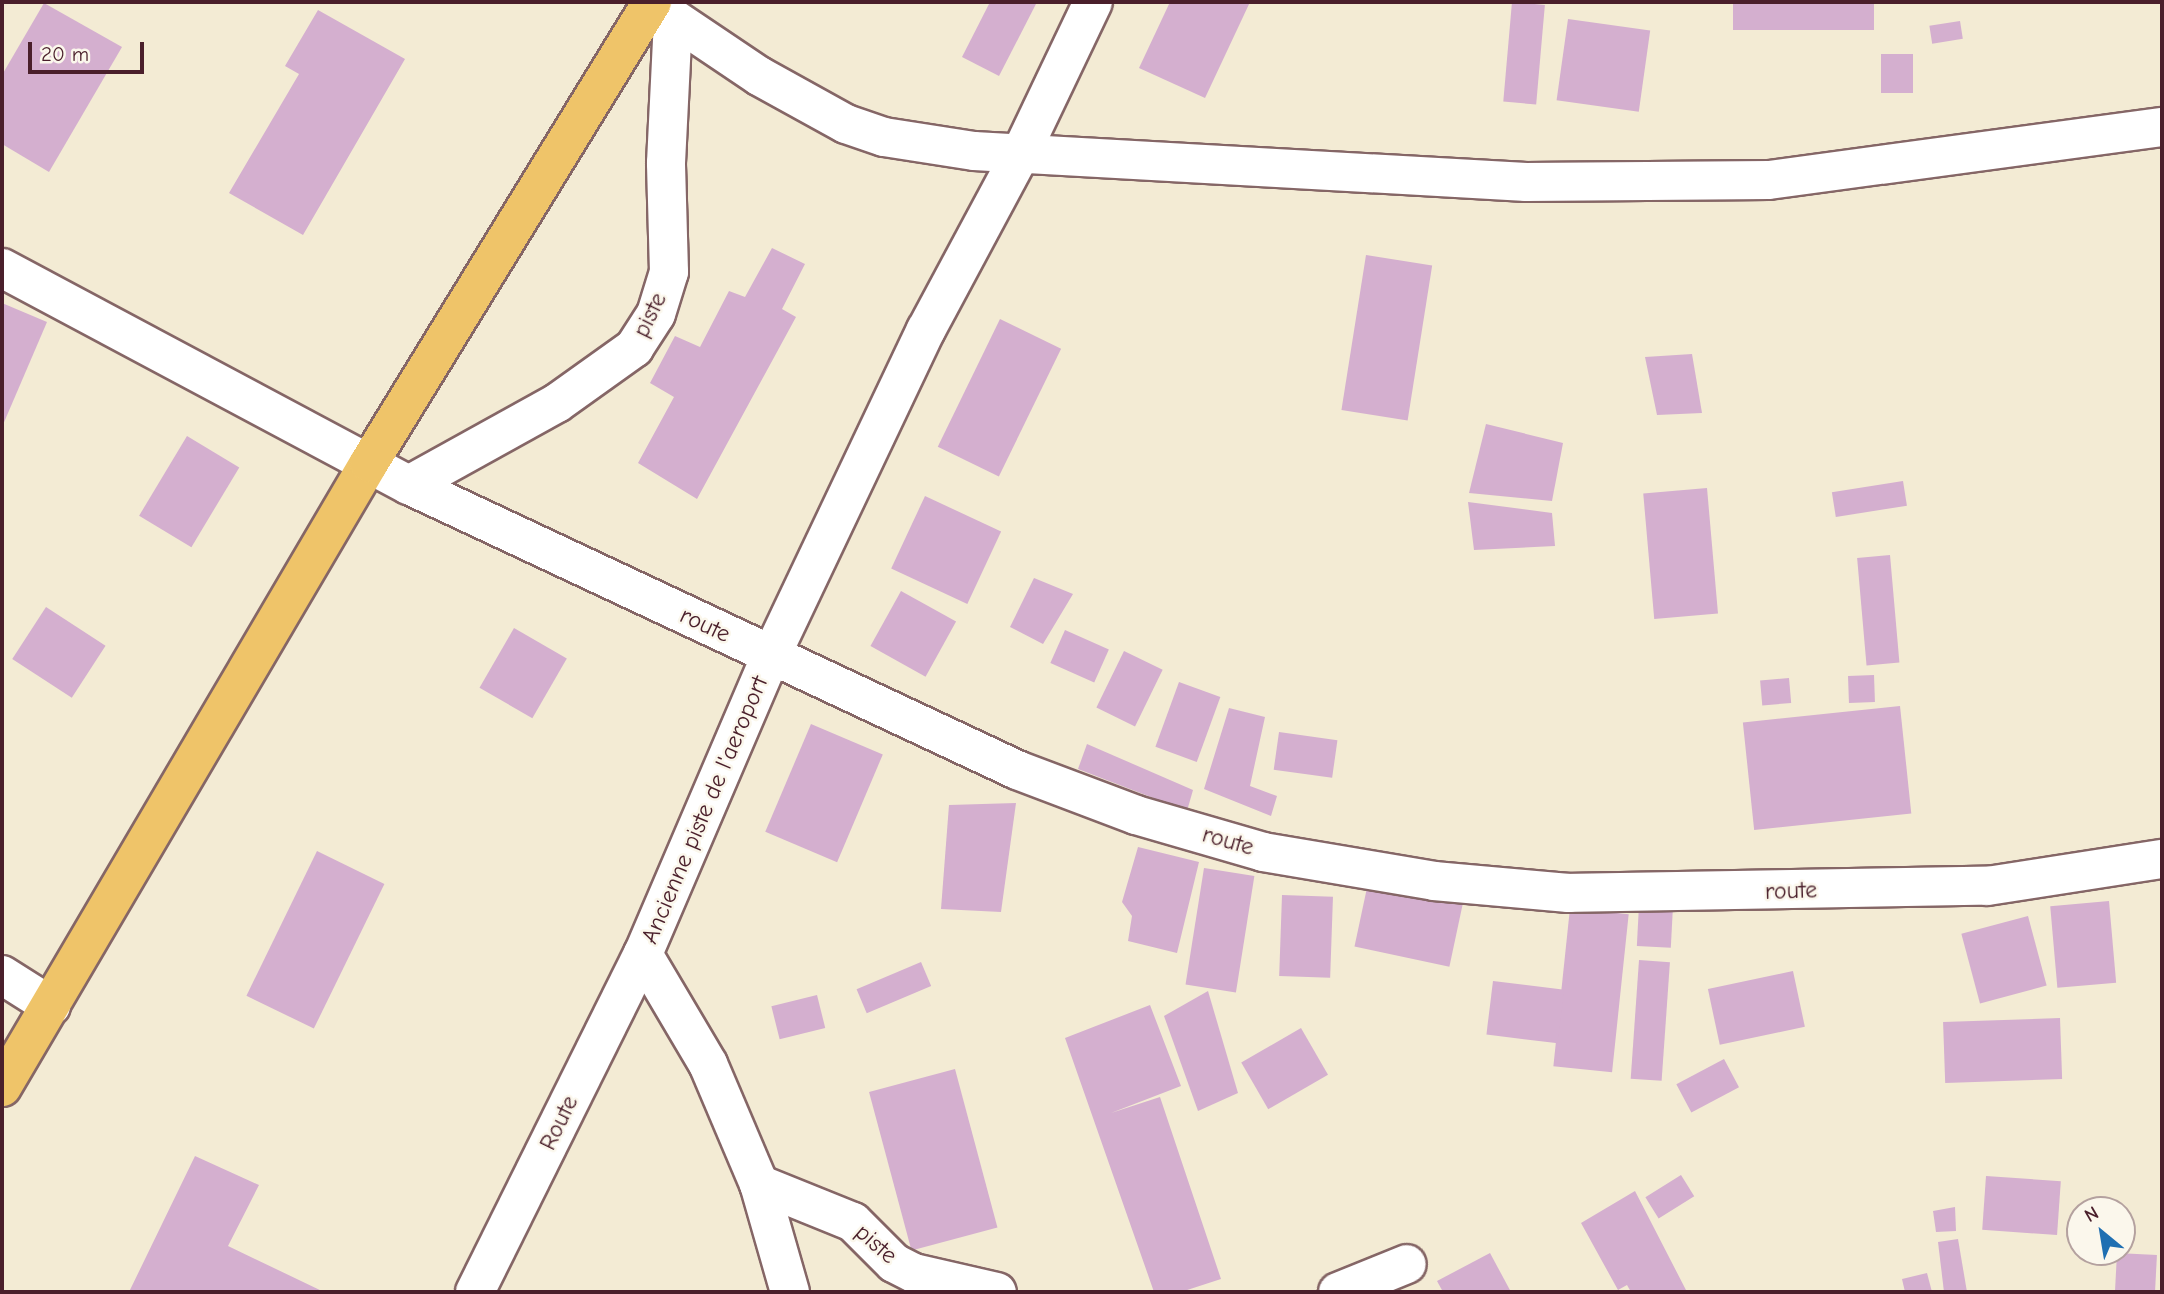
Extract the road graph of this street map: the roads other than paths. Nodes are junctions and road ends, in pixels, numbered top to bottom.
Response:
1 (1093, 2) edge
2 (656, 6) edge
3 (2162, 127) edge
4 (1021, 153) junction
5 (2, 268) edge
6 (369, 463) junction
7 (409, 485) junction
8 (771, 656) junction
9 (2162, 859) edge
10 (643, 954) junction
11 (2, 975) edge
12 (51, 1006) junction
13 (2, 1087) edge
14 (759, 1184) junction
15 (1407, 1264) dead end
16 (475, 1292) edge
17 (790, 1292) edge
18 (997, 1292) edge
19 (1338, 1292) edge

1 - 4 street, Ancienne piste de l'aeroport
2 - 4 street
2 - 6 highway
2 - 7 street, piste
3 - 4 street
4 - 8 street, Ancienne piste de l'aeroport
5 - 6 street, route
6 - 7 street, route
6 - 12 highway
7 - 8 street, route
8 - 9 street, route
8 - 10 street, Ancienne piste de l'aeroport
10 - 14 street, Ancienne piste de l'aeroport
10 - 16 street, Route
11 - 12 street
12 - 13 highway
14 - 17 street, Ancienne piste de l'aeroport
14 - 18 street, piste
15 - 19 street

